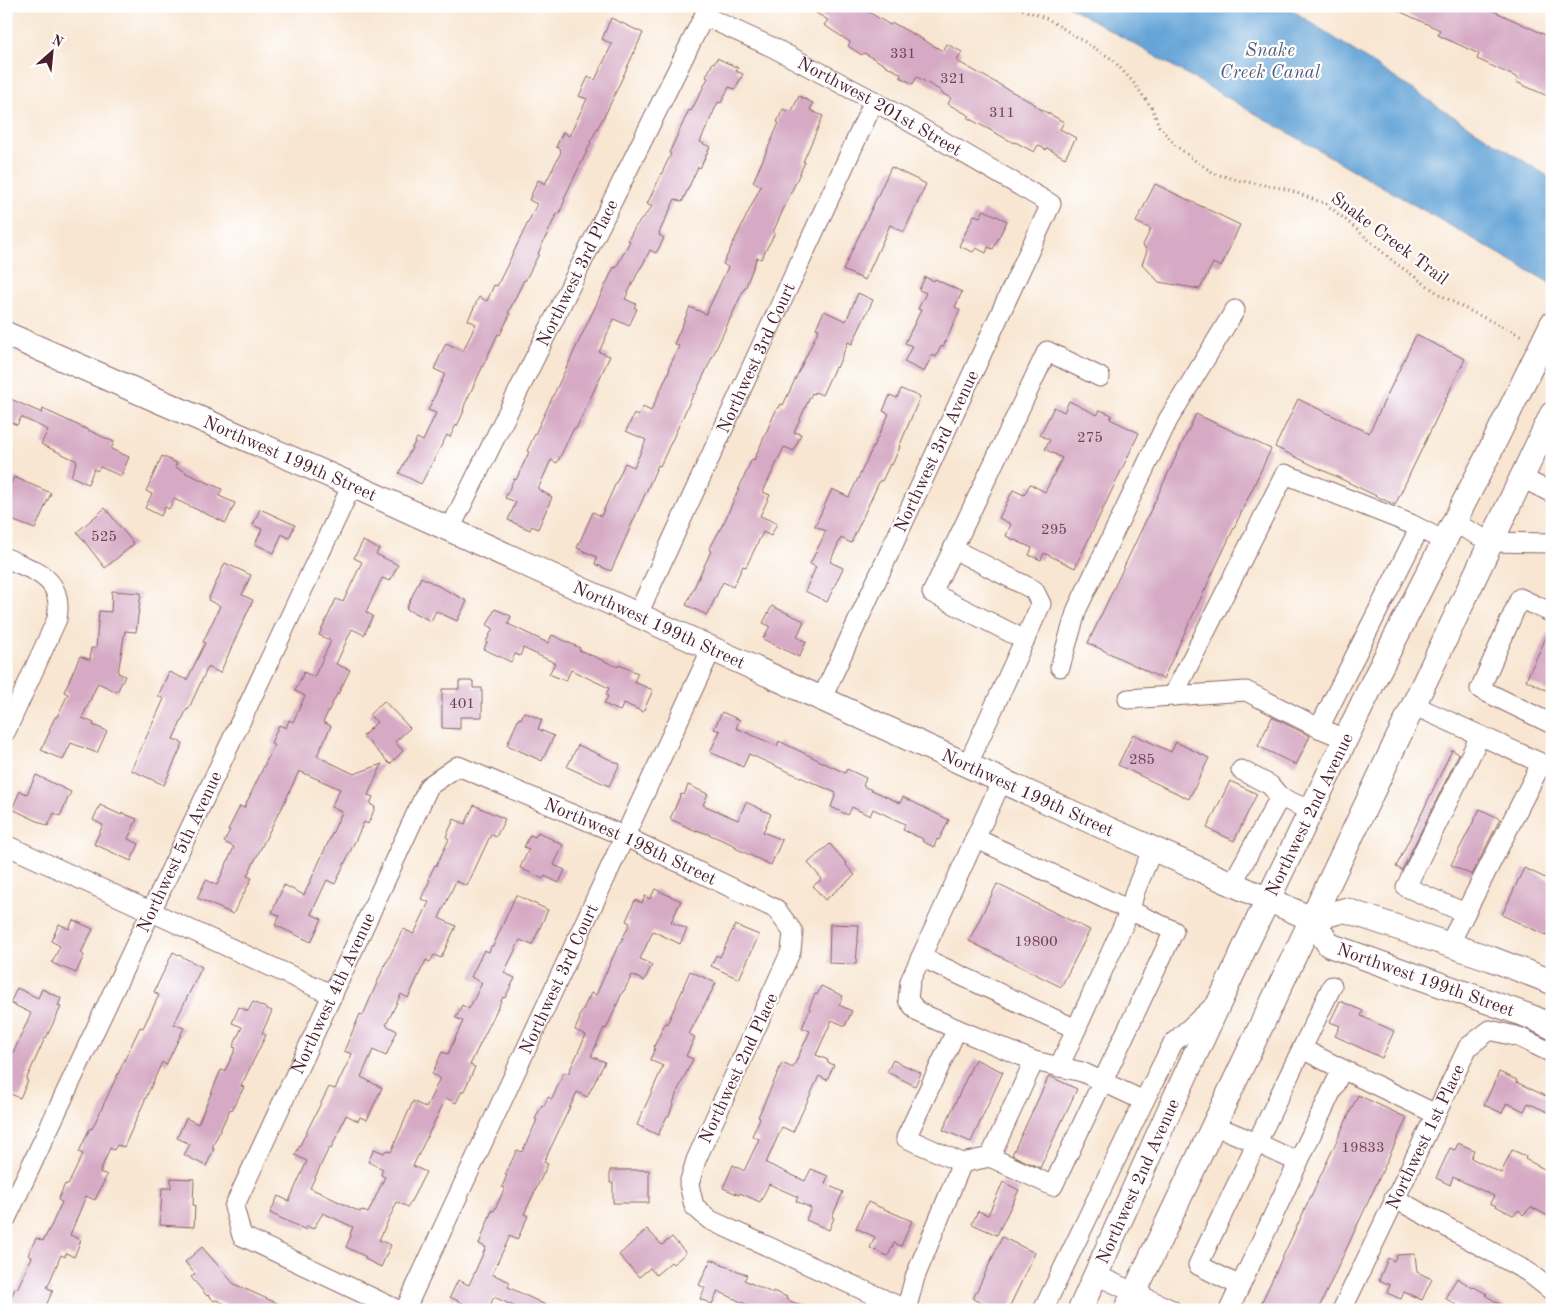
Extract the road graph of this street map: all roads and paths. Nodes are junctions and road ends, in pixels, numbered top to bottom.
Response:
1 (1013, 6) edge
2 (704, 16) joint
3 (874, 100) junction
4 (1051, 204) joint
5 (1235, 310) dead end
6 (1552, 324) edge
7 (6, 334) edge
8 (1541, 345) junction
9 (1100, 378) dead end
10 (1551, 418) edge
11 (1522, 478) junction
12 (352, 485) junction
13 (1552, 493) edge
14 (450, 529) junction
15 (1419, 529) junction
16 (1449, 532) junction
17 (1491, 542) junction
18 (1552, 543) edge
19 (953, 549) junction
20 (6, 558) edge
21 (1552, 613) edge
22 (638, 614) junction
23 (1025, 640) junction
24 (712, 648) junction
25 (1060, 667) dead end
26 (1173, 696) junction
27 (822, 698) junction
28 (1128, 699) dead end
29 (1413, 705) junction
30 (1552, 724) edge
31 (1320, 728) junction
32 (6, 731) edge
33 (1480, 736) junction
34 (1346, 739) junction
35 (968, 764) junction
36 (458, 766) joint
37 (1546, 766) edge
38 (1241, 770) dead end
39 (1002, 780) junction
40 (1280, 797) junction
41 (1310, 810) junction
42 (626, 837) junction
43 (975, 838) junction
44 (6, 844) edge
45 (1153, 848) junction
46 (1232, 884) junction
47 (1268, 900) junction
48 (151, 910) junction
49 (1130, 910) junction
50 (1465, 913) junction
51 (1312, 919) junction
52 (793, 932) joint
53 (1449, 945) junction
54 (921, 957) junction
55 (1552, 982) edge
56 (1332, 986) dead end
57 (333, 995) junction
58 (1222, 999) junction
59 (1552, 1026) edge
60 (956, 1029) junction
61 (1076, 1029) junction
62 (1302, 1049) junction
63 (1552, 1053) edge
64 (1034, 1062) junction
65 (1060, 1067) junction
66 (1342, 1068) junction
67 (1102, 1081) junction
68 (1144, 1101) junction
69 (1436, 1114) junction
70 (1213, 1125) junction
71 (1256, 1143) junction
72 (990, 1157) junction
73 (1298, 1162) junction
74 (962, 1164) junction
75 (1394, 1198) junction
76 (6, 1219) edge
77 (1096, 1274) junction
78 (1240, 1286) junction
79 (1552, 1291) edge
80 (1130, 1301) edge
81 (398, 1310) edge
82 (405, 1310) edge
83 (906, 1310) edge
84 (1043, 1310) edge
85 (1080, 1310) edge
86 (1172, 1310) edge
87 (1229, 1310) edge
88 (1342, 1310) edge

1 - 8 path, Snake Creek Trail
2 - 3 street, Northwest 201st Street
2 - 14 street, Northwest 3rd Place
3 - 4 street, Northwest 201st Street
3 - 22 street, Northwest 3rd Court
4 - 27 street, Northwest 3rd Avenue
5 - 25 street
6 - 8 main road, Northwest 2nd Avenue
7 - 12 main road, Northwest 199th Street
8 - 16 main road, Northwest 2nd Avenue
9 - 19 street
10 - 11 main road
11 - 13 street
11 - 17 main road
12 - 14 main road, Northwest 199th Street
12 - 48 street, Northwest 5th Avenue
14 - 22 main road, Northwest 199th Street
15 - 16 street
15 - 26 street
15 - 31 street
16 - 17 street
16 - 34 main road, Northwest 2nd Avenue
17 - 18 street
17 - 29 main road
19 - 23 street
19 - 23 street
20 - 32 street
21 - 30 street
22 - 24 main road, Northwest 199th Street
23 - 35 street
24 - 27 main road, Northwest 199th Street
24 - 42 street, Northwest 3rd Court
26 - 28 street
26 - 31 street
27 - 35 main road, Northwest 199th Street
29 - 33 street
29 - 51 main road
31 - 34 street
33 - 37 street
33 - 50 street
34 - 41 main road, Northwest 2nd Avenue
35 - 39 main road, Northwest 199th Street
36 - 42 street, Northwest 198th Street
36 - 57 street, Northwest 4th Avenue
37 - 50 street
38 - 40 street
39 - 43 street
39 - 45 main road, Northwest 199th Street
40 - 41 street
40 - 46 street
41 - 47 main road, Northwest 2nd Avenue
42 - 52 street, Northwest 198th Street
42 - 82 street, Northwest 3rd Court
43 - 49 street
43 - 54 street
44 - 48 street
45 - 46 main road, Northwest 199th Street
45 - 49 street
46 - 47 main road, Northwest 199th Street
47 - 51 main road, Northwest 199th Street
47 - 58 main road, Northwest 2nd Avenue
48 - 57 street
48 - 76 street, Northwest 5th Avenue
49 - 61 street
49 - 67 street
50 - 53 street
51 - 53 main road, Northwest 199th Street
51 - 59 main road, Northwest 199th Street
51 - 70 main road
52 - 83 street, Northwest 2nd Place
53 - 55 main road, Northwest 199th Street
54 - 60 street
54 - 61 street
56 - 62 street
57 - 81 street, Northwest 4th Avenue
58 - 68 street
58 - 77 main road, Northwest 2nd Avenue
60 - 64 street
60 - 74 street
61 - 65 street
62 - 66 street
62 - 71 street
63 - 69 street, Northwest 1st Place
64 - 65 street
64 - 72 street
65 - 67 street
66 - 69 street
66 - 73 street
67 - 68 street
67 - 72 street
68 - 84 street
69 - 75 street, Northwest 1st Place
70 - 71 street
70 - 80 main road
71 - 73 street
71 - 78 street
72 - 74 street
73 - 78 street
74 - 83 street
75 - 79 street
75 - 88 street, Northwest 1st Place
77 - 80 street
77 - 85 main road, Northwest 2nd Avenue
78 - 87 street
80 - 86 street

